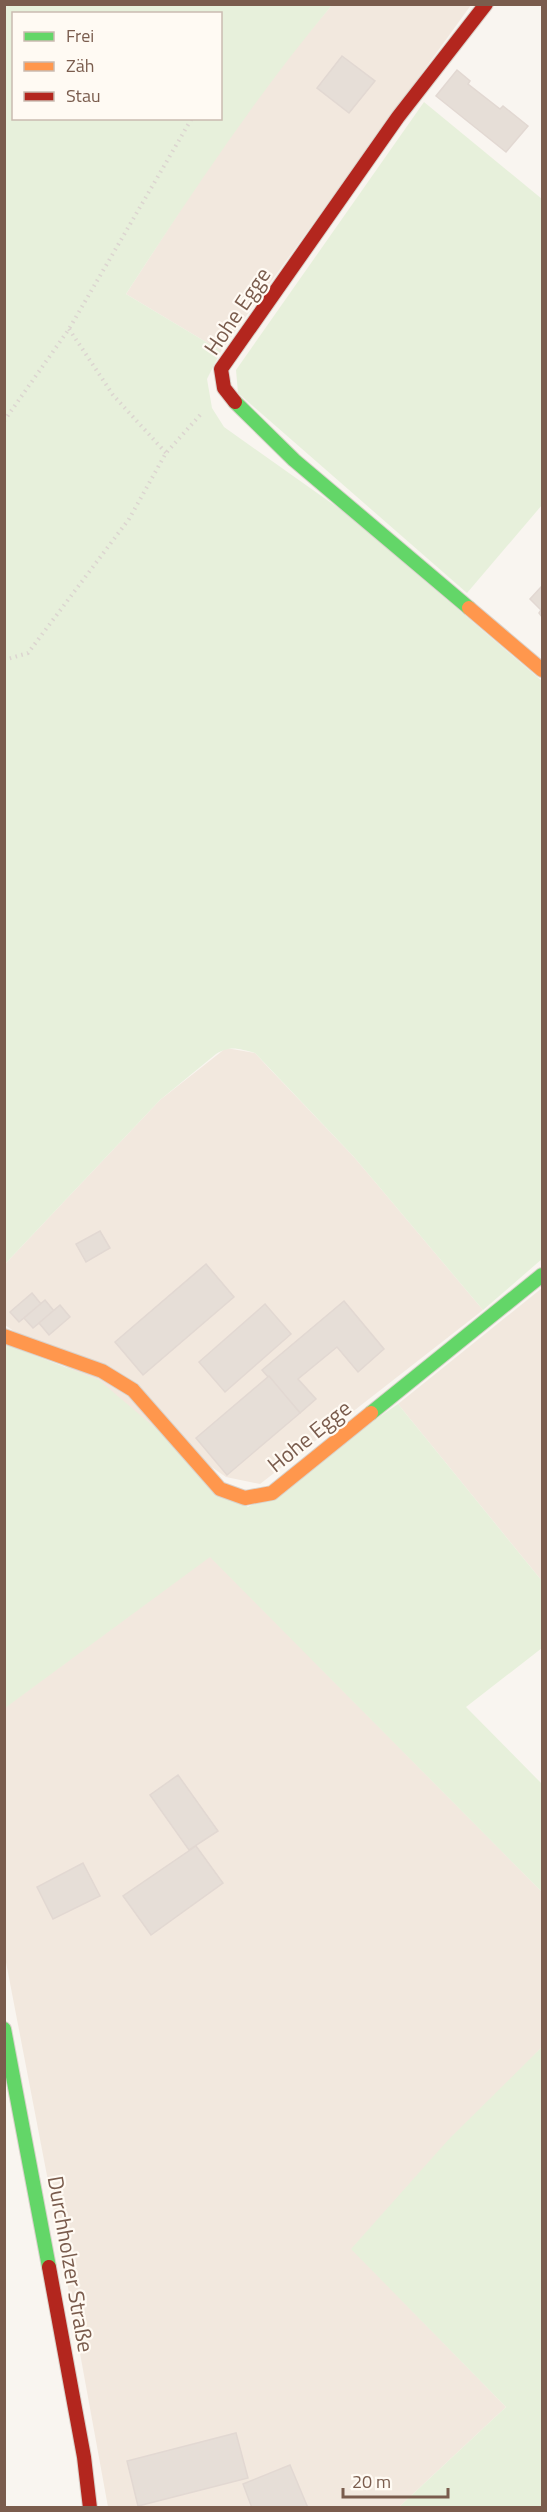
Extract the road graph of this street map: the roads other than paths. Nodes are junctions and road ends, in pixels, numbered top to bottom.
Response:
1 (486, 4) edge
2 (543, 670) edge
3 (543, 1275) edge
4 (4, 1336) edge
5 (4, 2029) edge
6 (90, 2508) edge

1 - 2 street, Hohe Egge
3 - 4 street, Hohe Egge
5 - 6 street, Durchholzer Straße

